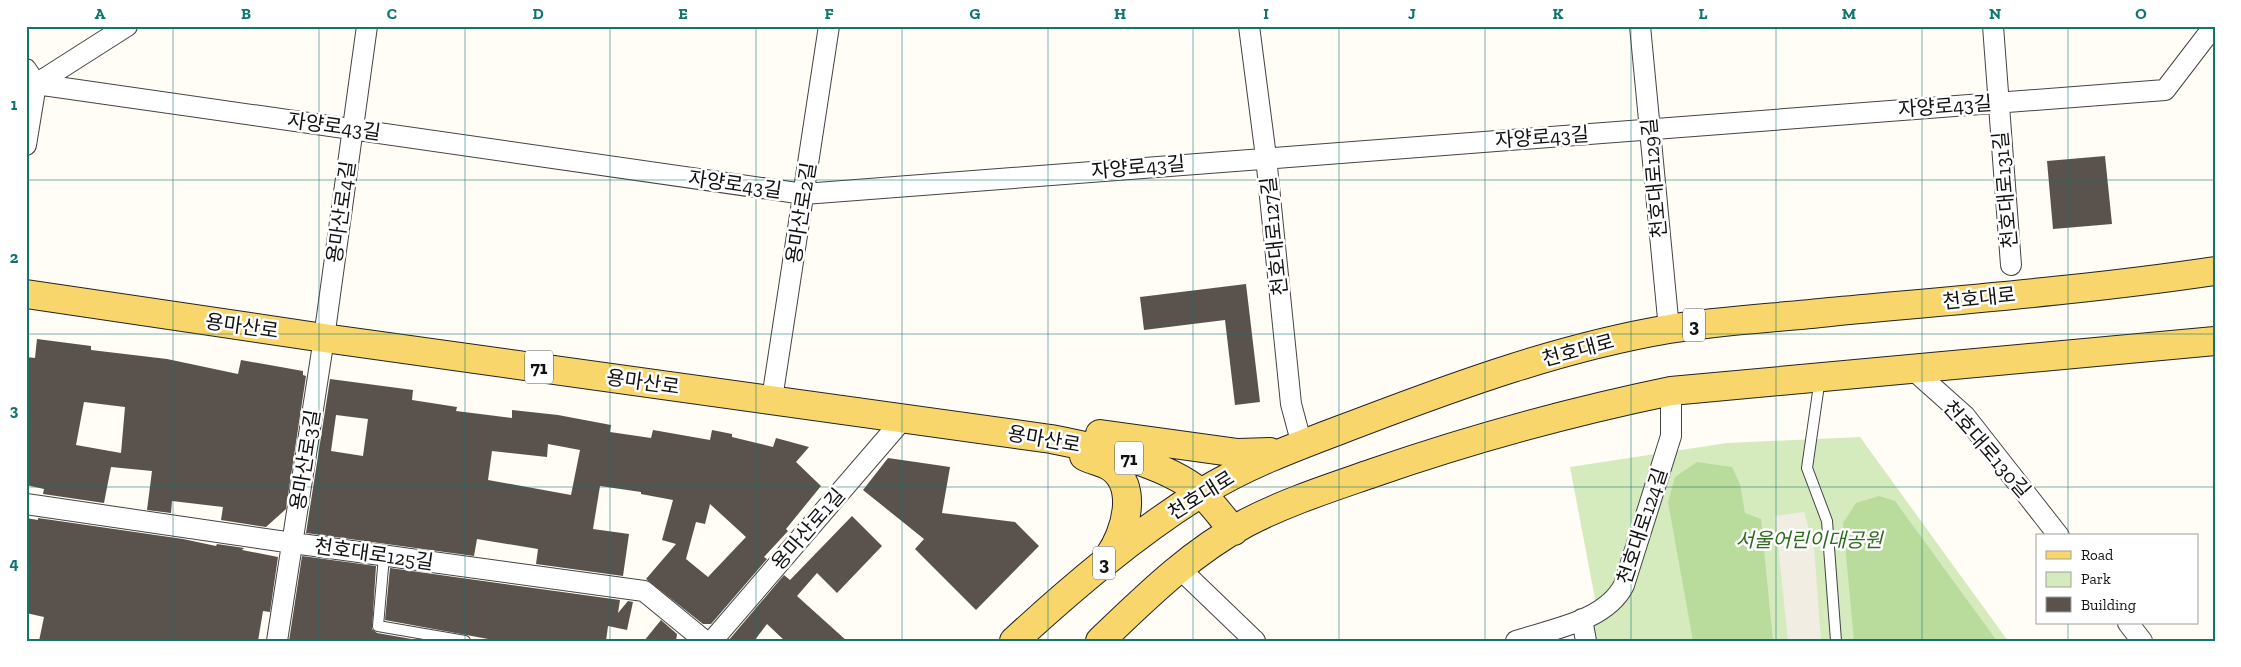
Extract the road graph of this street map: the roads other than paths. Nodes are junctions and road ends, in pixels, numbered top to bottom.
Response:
1 (127, 26) edge
2 (367, 26) edge
3 (829, 26) edge
4 (1248, 26) edge
5 (1640, 26) edge
6 (1993, 26) edge
7 (2214, 26) edge
8 (31, 76) edge
9 (1998, 102) junction
10 (1649, 128) junction
11 (353, 129) junction
12 (26, 145) edge
13 (1266, 157) junction
14 (804, 194) junction
15 (2011, 265) dead end
16 (2215, 271) edge
17 (26, 294) edge
18 (1669, 329) junction
19 (324, 338) junction
20 (2215, 341) edge
21 (1910, 368) junction
22 (1820, 377) junction
23 (1671, 390) junction
24 (772, 399) junction
25 (904, 418) junction
26 (1051, 439) junction
27 (1293, 448) junction
28 (1201, 493) junction
29 (26, 504) edge
30 (1234, 530) junction
31 (2057, 534) edge
32 (293, 544) junction
33 (384, 556) junction
34 (1104, 563) junction
35 (1179, 568) junction
36 (1582, 619) junction
37 (2129, 624) edge
38 (277, 641) edge
39 (465, 641) edge
40 (705, 641) edge
41 (712, 641) edge
42 (1014, 641) edge
43 (1100, 641) edge
44 (1256, 641) edge
45 (1516, 641) edge
46 (1586, 641) edge
47 (1836, 641) edge
48 (2142, 641) edge

1 - 8 street
2 - 11 street, 용마산로4길
3 - 14 street, 용마산로2길
4 - 13 street, 천호대로127길
5 - 10 street, 천호대로129길
6 - 9 street, 천호대로131길
7 - 9 street, 자양로43길
8 - 11 street, 자양로43길
8 - 12 street
9 - 10 street, 자양로43길
9 - 15 street, 천호대로131길
10 - 13 street, 자양로43길
10 - 18 street, 천호대로129길
11 - 14 street, 자양로43길
11 - 19 street, 용마산로4길
13 - 14 street, 자양로43길
13 - 27 street, 천호대로127길
14 - 24 street, 용마산로2길
16 - 18 main road, 천호대로 / 3
17 - 19 main road, 용마산로 / 71
18 - 27 main road, 천호대로 / 3
19 - 24 main road, 용마산로 / 71
19 - 32 street, 용마산로3길
20 - 21 main road
21 - 22 main road
21 - 31 street, 천호대로130길
22 - 23 main road
22 - 47 lane
23 - 30 main road
23 - 36 street, 천호대로124길
24 - 25 main road, 용마산로 / 71
25 - 26 main road, 용마산로 / 71
25 - 41 street, 용마산로1길
26 - 27 main road
26 - 28 main road, 용마산로 / 71
26 - 34 main road
27 - 28 main road, 천호대로 / 3
28 - 30 main road, 용마산로 / 71
28 - 34 main road, 천호대로 / 3
29 - 32 street, 천호대로125길
30 - 35 main road
32 - 33 street, 천호대로125길
32 - 38 street, 용마산로3길
33 - 39 lane
33 - 40 street, 천호대로125길
34 - 42 main road, 천호대로 / 3
35 - 43 main road
35 - 44 street
36 - 45 street, 천호대로124길
36 - 46 street
37 - 48 street

